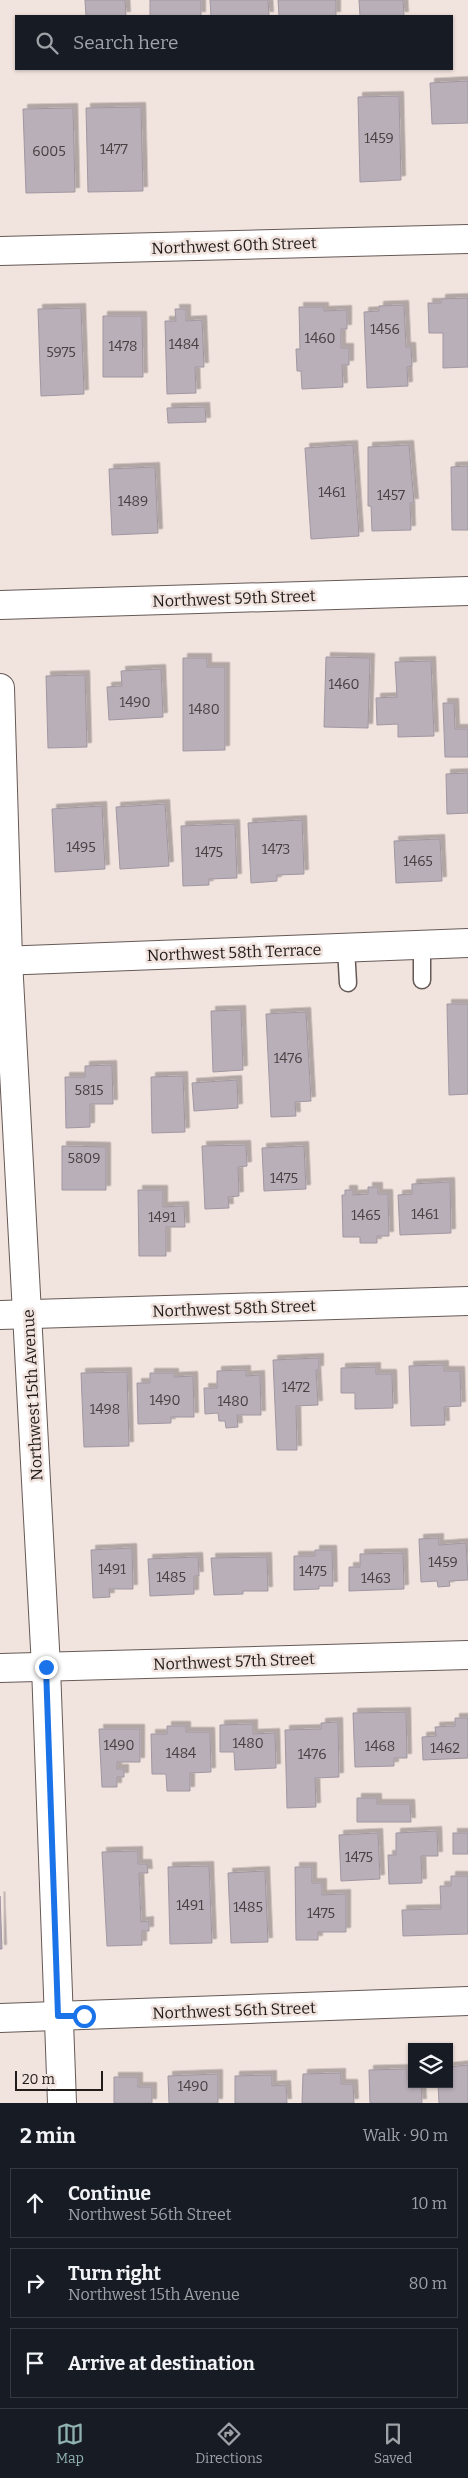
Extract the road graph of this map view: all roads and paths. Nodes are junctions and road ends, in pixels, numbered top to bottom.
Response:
1 (468, 239) edge
2 (0, 252) edge
3 (468, 591) edge
4 (0, 605) edge
5 (0, 688) edge
6 (468, 943) edge
7 (422, 945) junction
8 (346, 948) junction
9 (4, 961) edge
10 (422, 980) dead end
11 (348, 983) dead end
12 (468, 1301) edge
13 (28, 1314) junction
14 (0, 1315) edge
15 (468, 1655) edge
16 (46, 1667) junction
17 (0, 1668) edge
18 (468, 2001) edge
19 (58, 2016) junction
20 (0, 2018) edge
21 (62, 2103) edge

1 - 2 street, Northwest 60th Street
3 - 4 street, Northwest 59th Street
5 - 9 street, Northwest 15th Avenue
6 - 7 street, Northwest 58th Terrace
7 - 8 street, Northwest 58th Terrace
7 - 10 lane
8 - 9 street, Northwest 58th Terrace
8 - 11 lane
9 - 13 street, Northwest 15th Avenue
12 - 13 street, Northwest 58th Street
13 - 14 street, Northwest 58th Street
13 - 16 street, Northwest 15th Avenue
15 - 16 street, Northwest 57th Street
16 - 17 street, Northwest 57th Street
16 - 19 street, Northwest 15th Avenue
18 - 19 street, Northwest 56th Street
19 - 20 street, Northwest 56th Street
19 - 21 street, Northwest 15th Avenue

